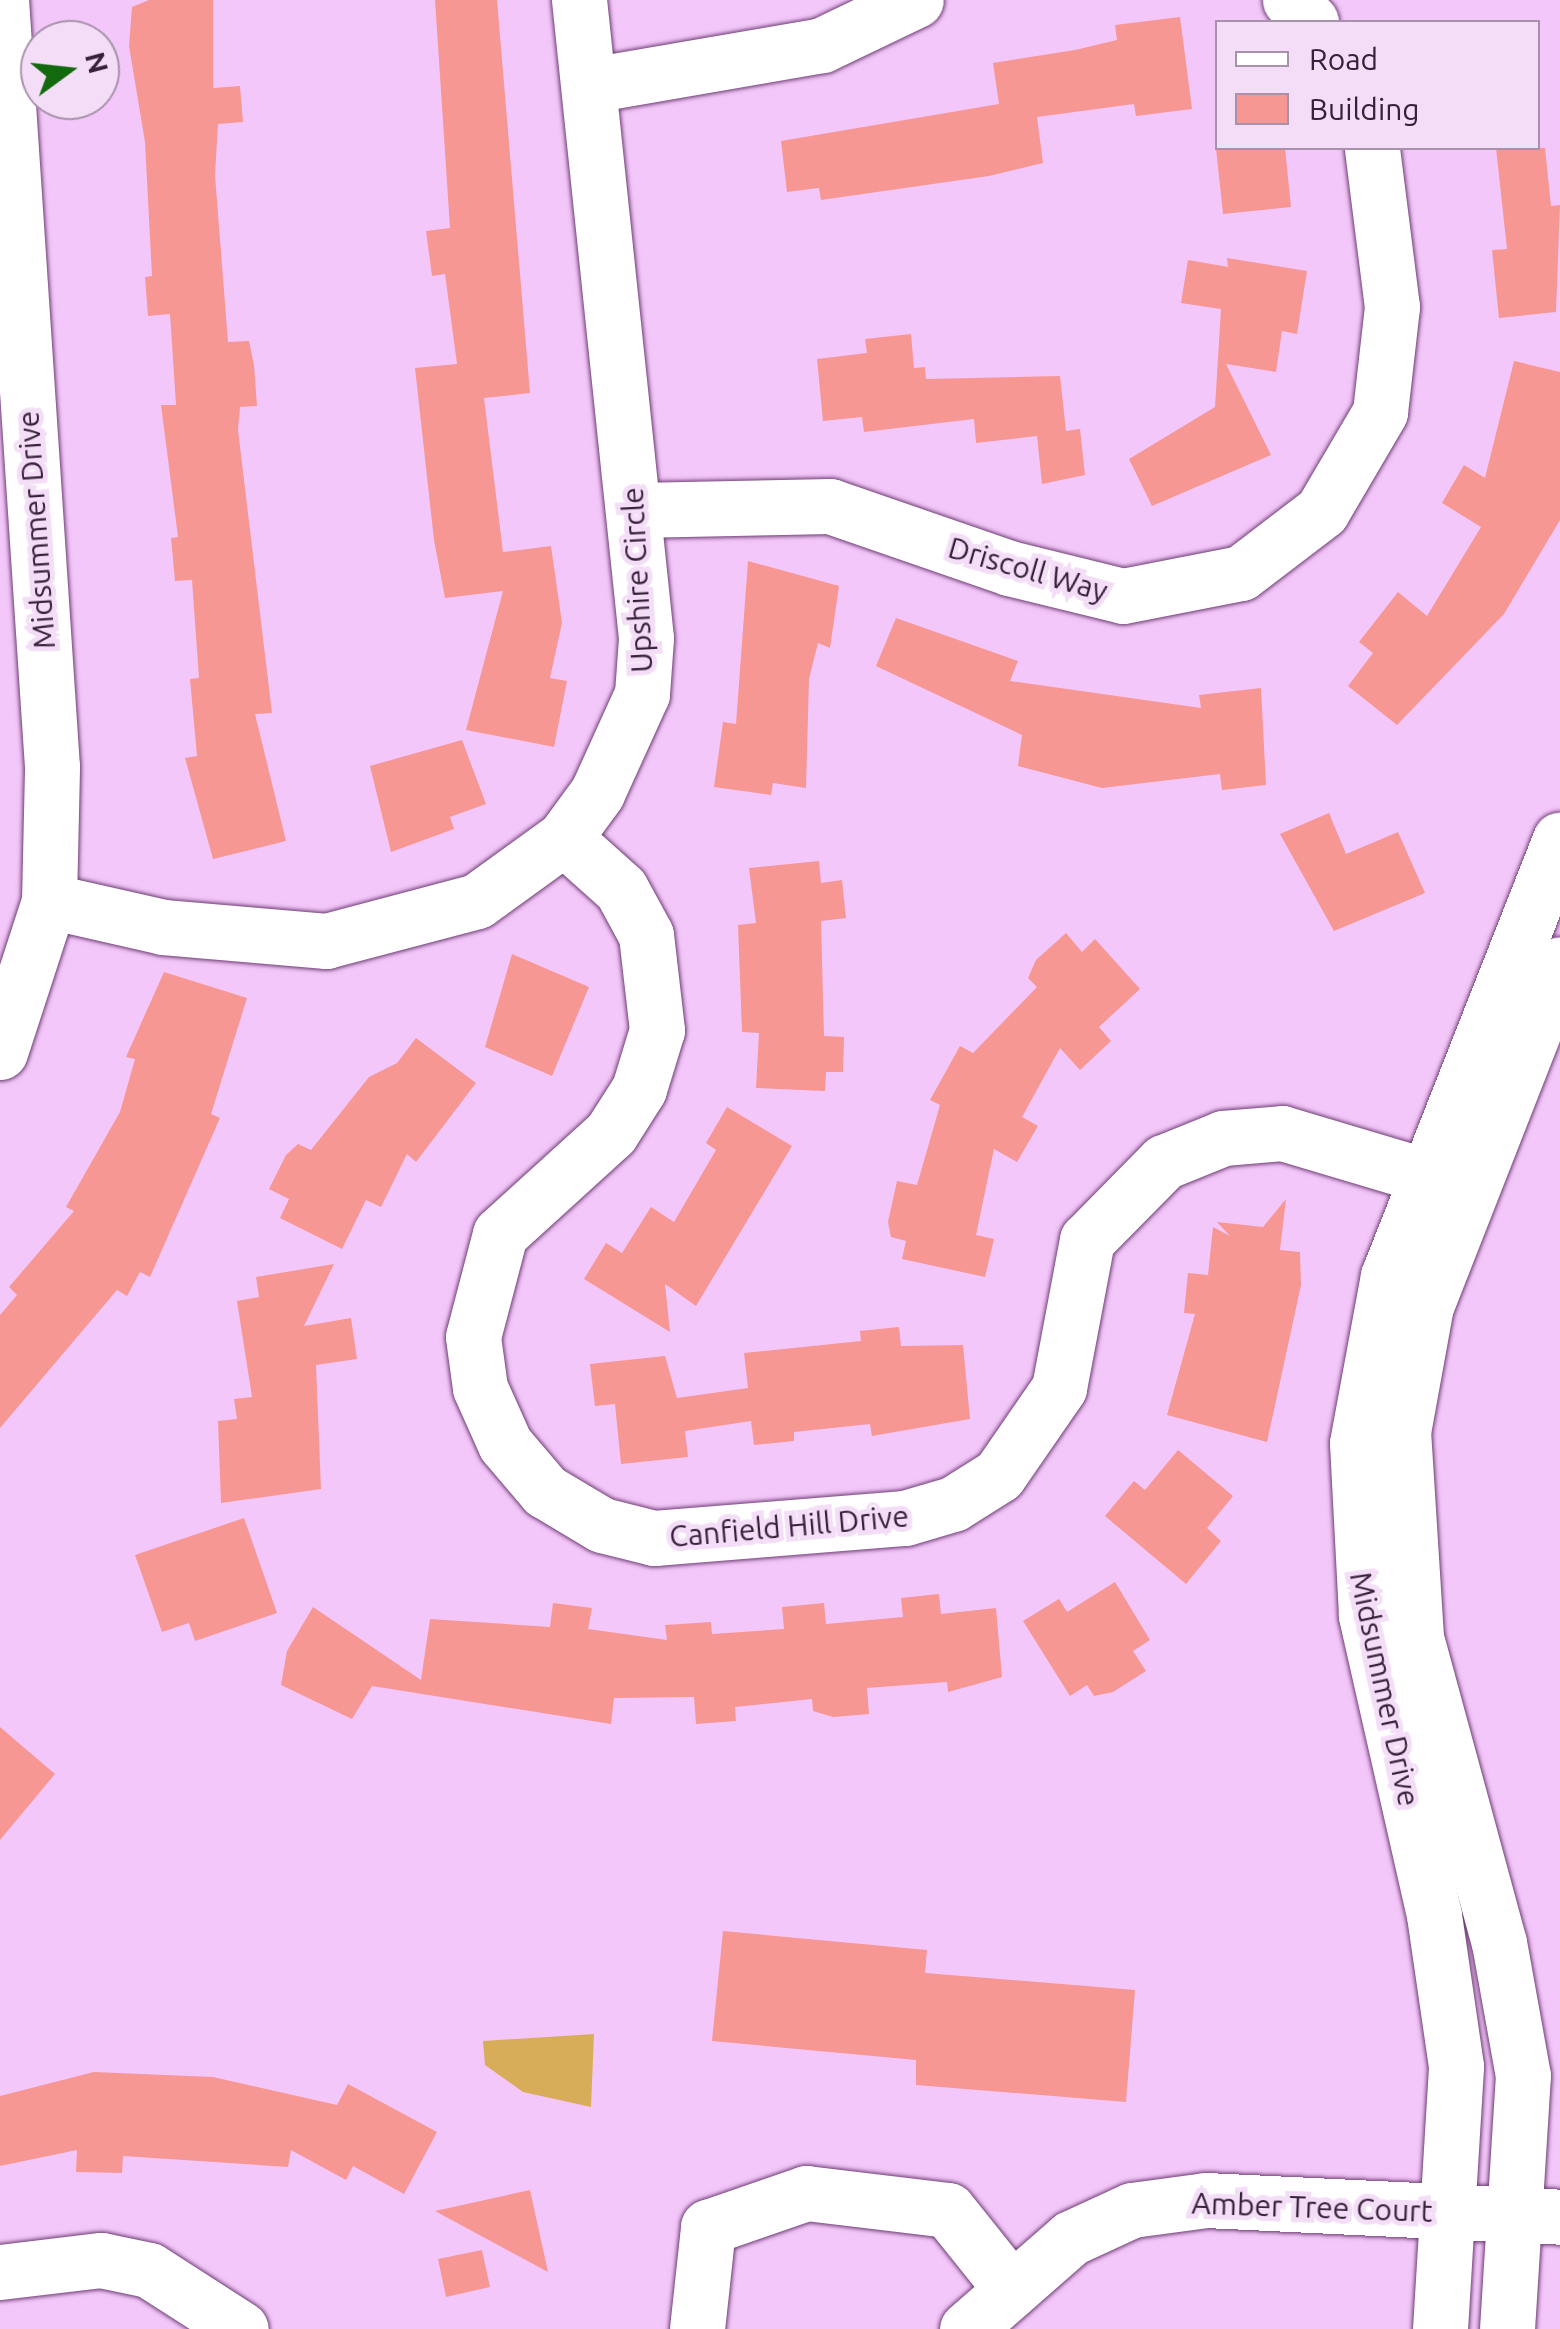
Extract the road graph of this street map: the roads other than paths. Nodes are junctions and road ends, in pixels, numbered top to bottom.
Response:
1 (2, 0) edge
2 (578, 0) edge
3 (916, 0) edge
4 (1290, 0) edge
5 (1309, 20) edge
6 (592, 84) junction
7 (1372, 150) edge
8 (636, 510) junction
9 (564, 838) junction
10 (1560, 840) edge
11 (48, 901) junction
12 (1560, 964) edge
13 (0, 1052) edge
14 (1449, 1181) junction
15 (1450, 2212) junction
16 (1539, 2216) edge
17 (0, 2272) edge
18 (1012, 2290) junction
19 (241, 2329) edge
20 (697, 2329) edge
21 (967, 2329) edge
22 (1440, 2329) edge
23 (1508, 2329) edge

1 - 11 street, Midsummer Drive
2 - 6 street, Upshire Circle
3 - 6 street
4 - 5 street
6 - 8 street, Upshire Circle
7 - 8 street, Driscoll Way
8 - 9 street, Upshire Circle
9 - 11 street, Upshire Circle
9 - 14 street, Canfield Hill Drive
10 - 14 street, Midsummer Drive
11 - 13 street, Midsummer Drive
12 - 14 street, Midsummer Drive
14 - 15 street, Midsummer Drive
14 - 16 street, Midsummer Drive
15 - 16 street, Amber Tree Court
15 - 18 street, Amber Tree Court
15 - 22 street, Midsummer Drive
16 - 23 street, Midsummer Drive
17 - 19 street
18 - 20 street
18 - 21 street, Amber Tree Court

